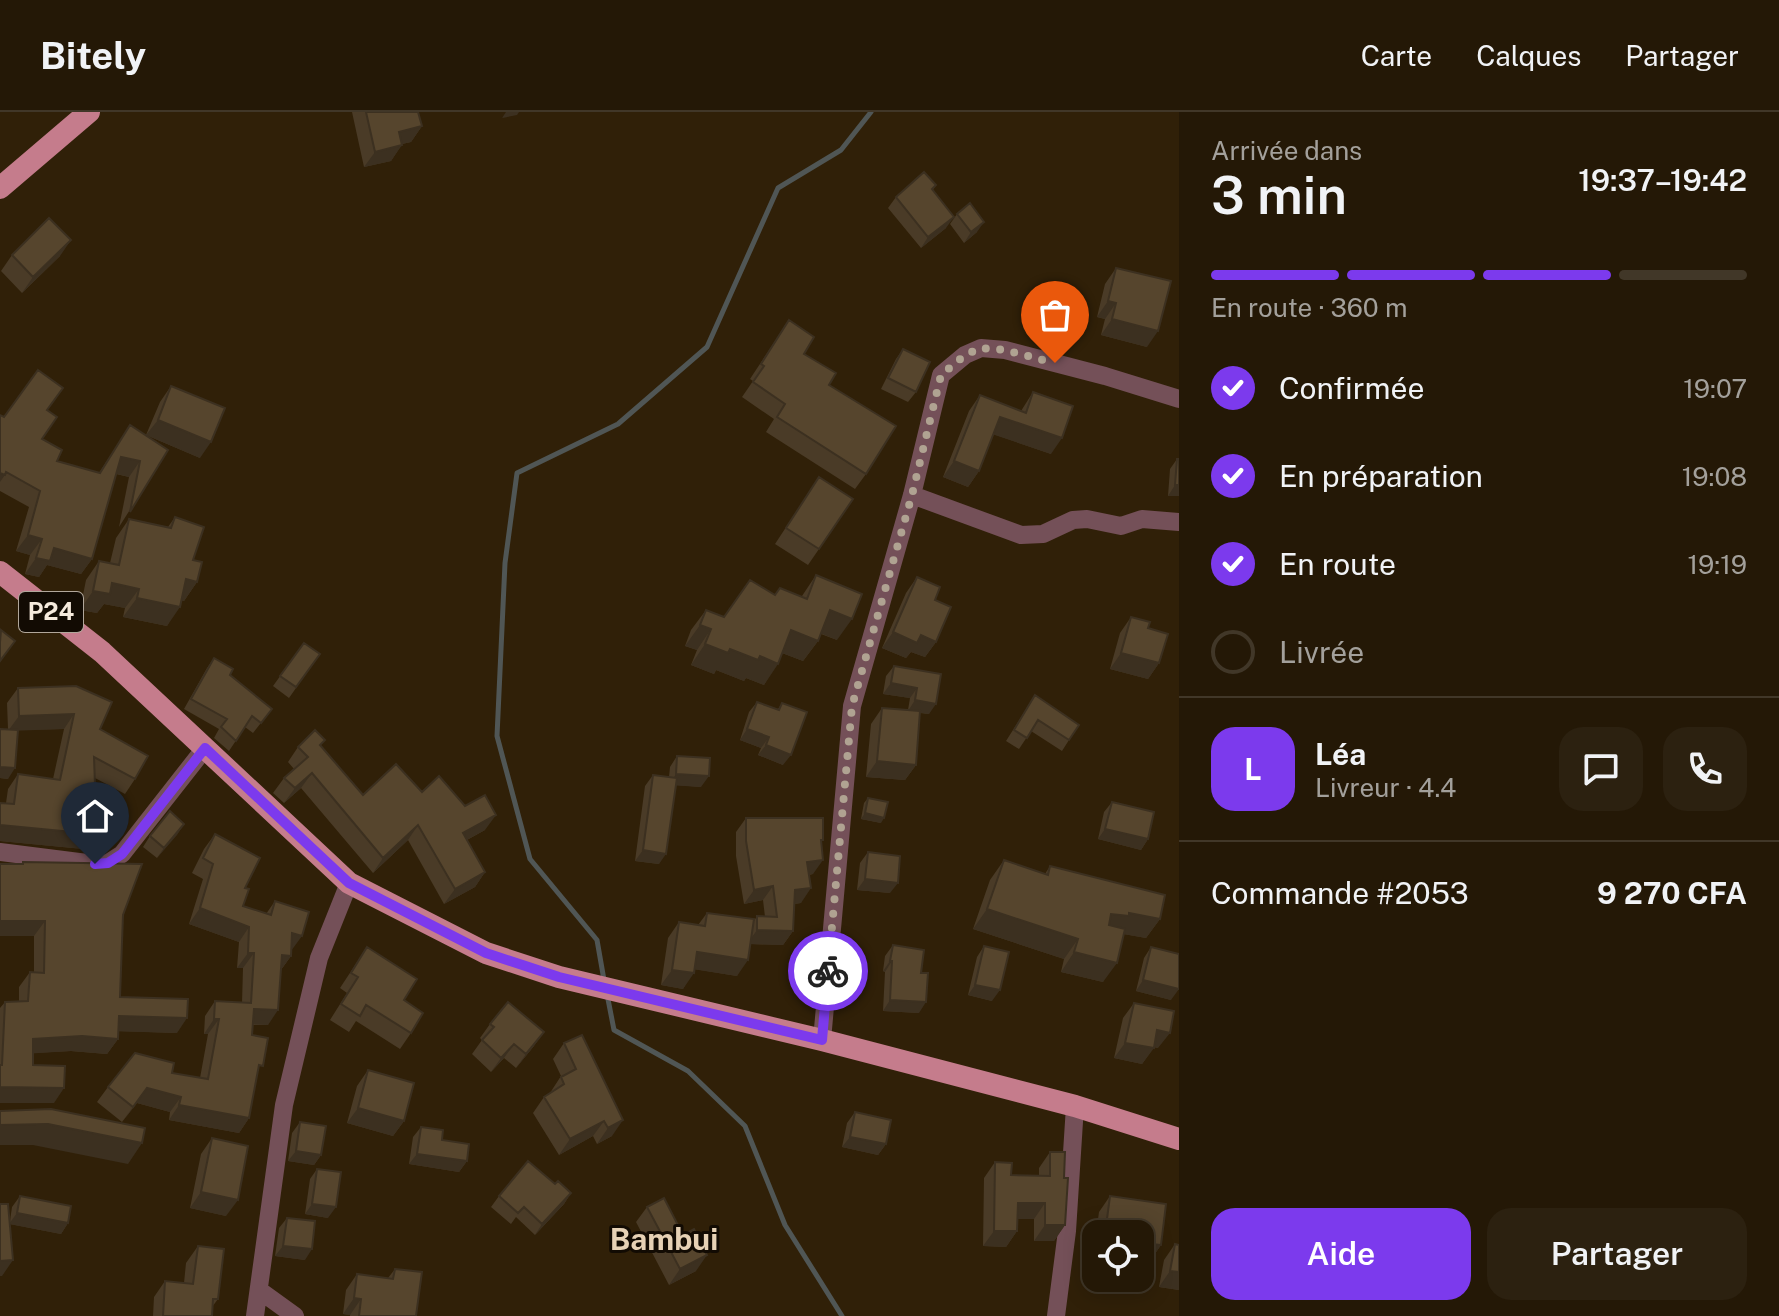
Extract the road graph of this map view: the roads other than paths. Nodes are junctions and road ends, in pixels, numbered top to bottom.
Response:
1 (89, 112) edge
2 (0, 188) edge
3 (1179, 399) edge
4 (912, 495) junction
5 (1179, 522) edge
6 (0, 572) edge
7 (205, 748) junction
8 (0, 852) edge
9 (349, 883) junction
10 (822, 1040) junction
11 (1075, 1106) junction
12 (1179, 1139) edge
13 (259, 1290) junction
14 (255, 1316) edge
15 (295, 1316) edge
16 (1056, 1316) edge

1 - 2 main road
3 - 4 street
4 - 5 street
4 - 10 street
6 - 7 main road, P24
7 - 8 street
7 - 9 main road, P24
9 - 10 main road, P24
9 - 13 street
10 - 11 main road, P24
11 - 12 main road, P24
11 - 16 street
13 - 14 street
13 - 15 street

